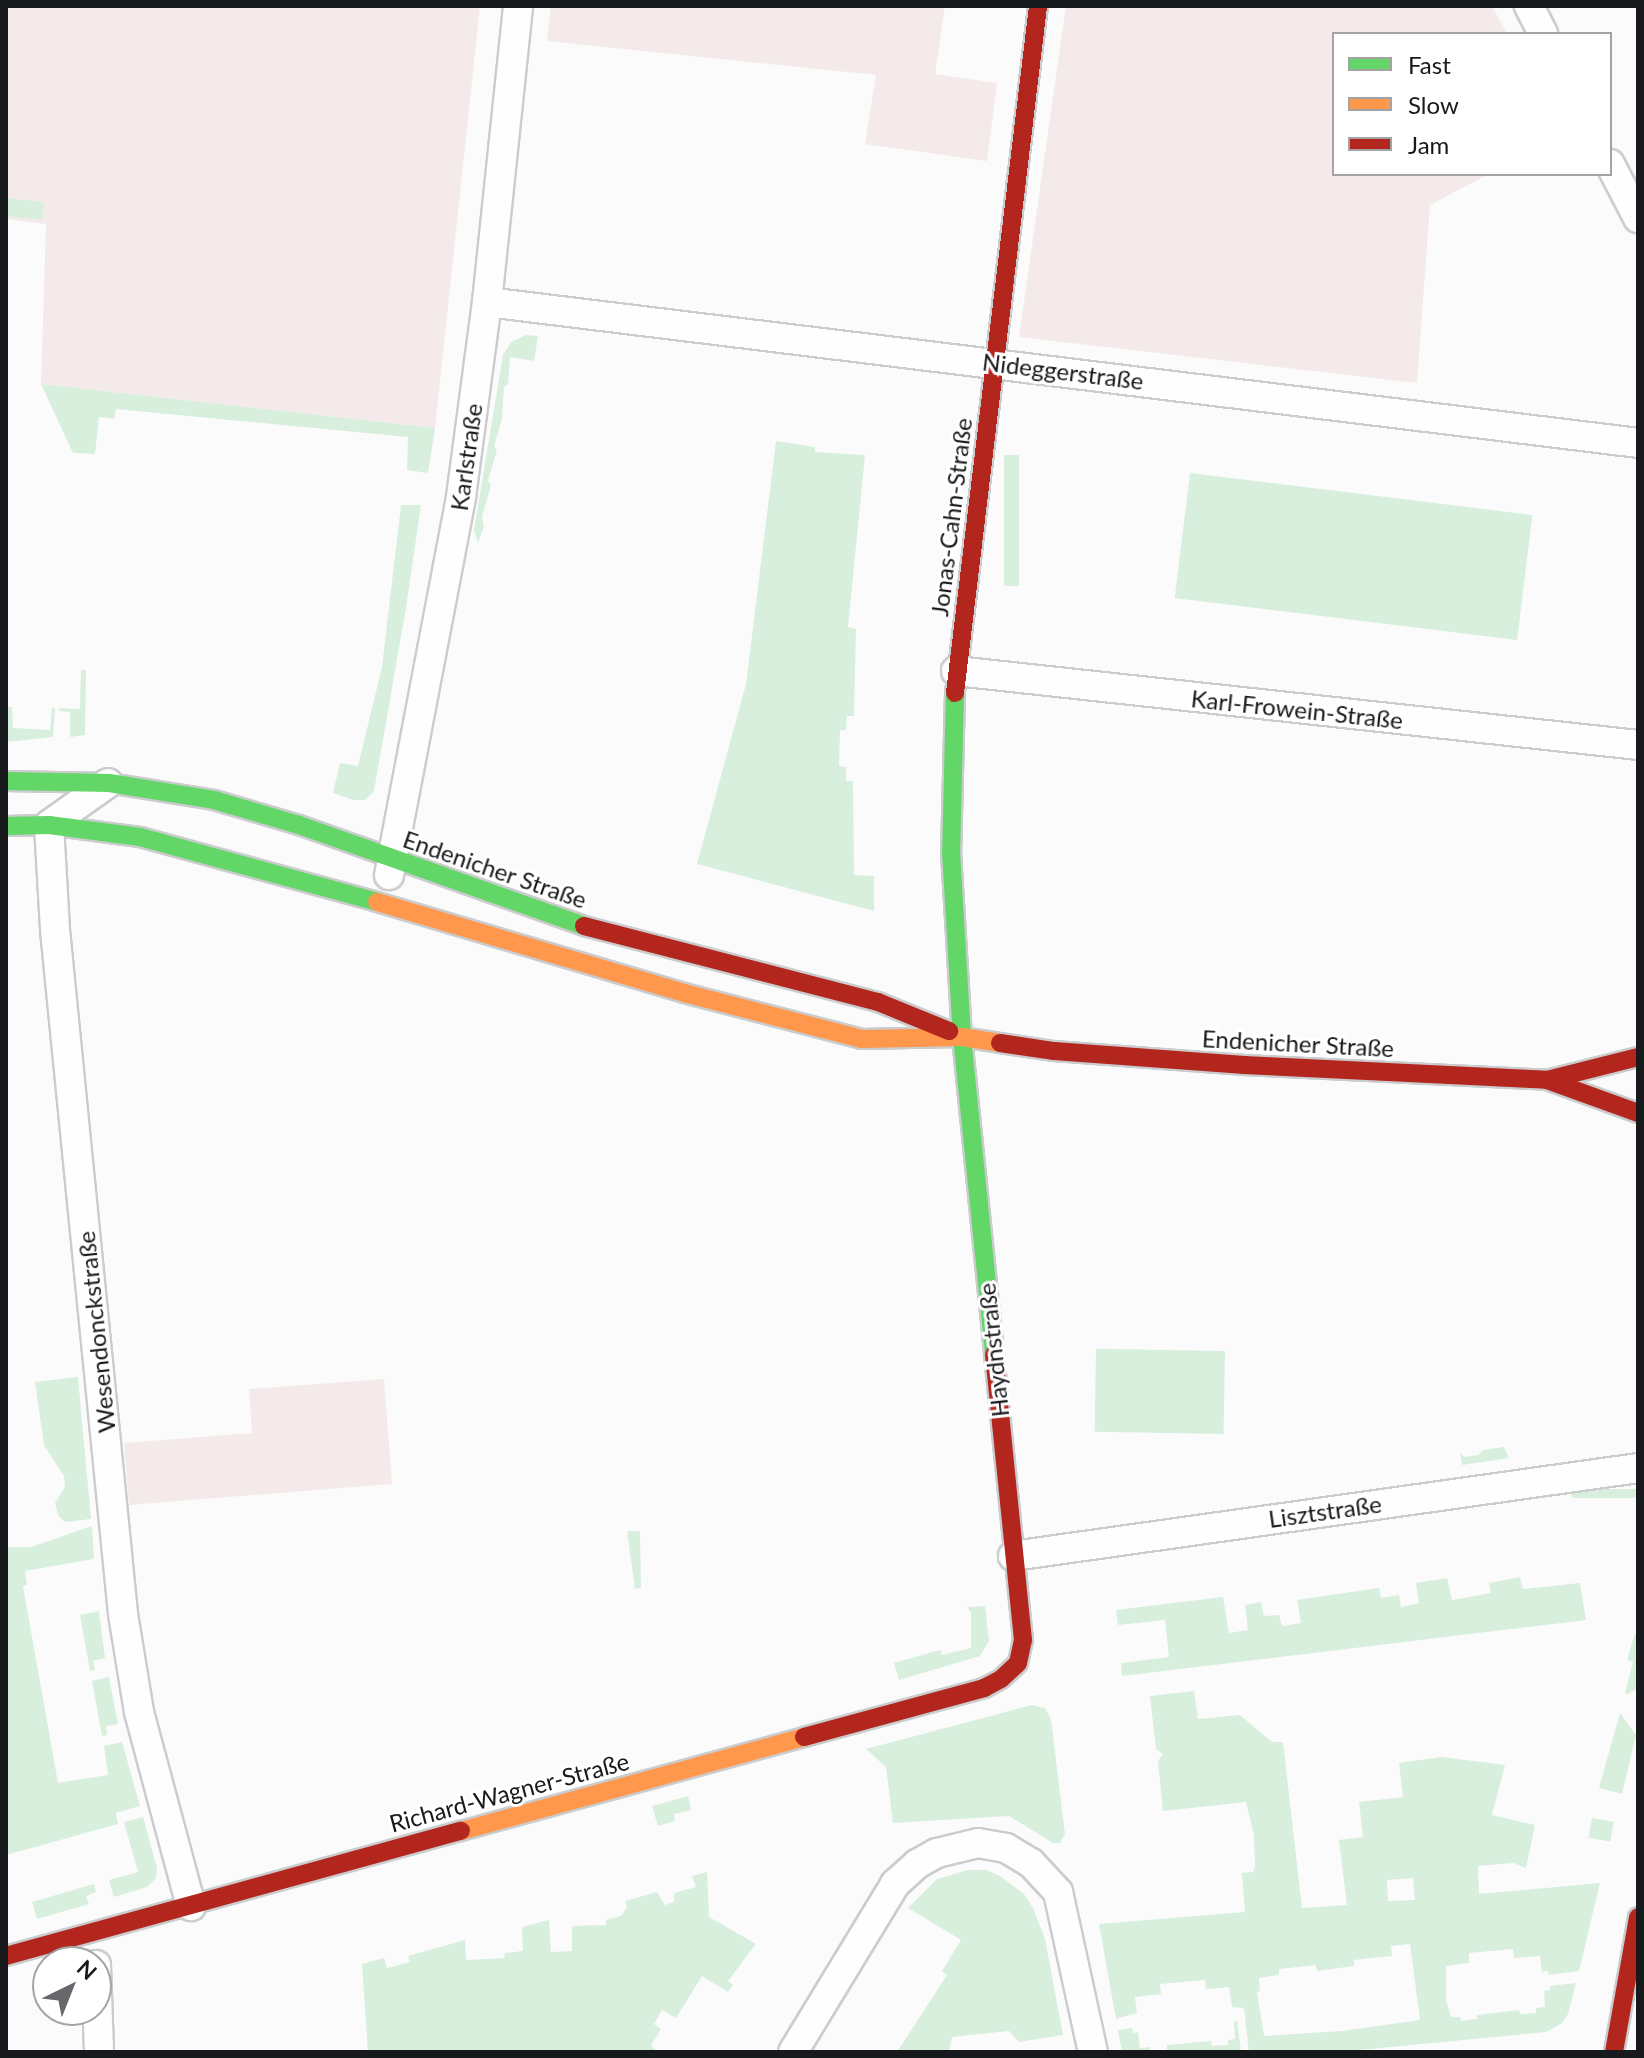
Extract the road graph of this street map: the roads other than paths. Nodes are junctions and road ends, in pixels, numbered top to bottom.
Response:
1 (518, 6) edge
2 (1038, 6) edge
3 (1529, 6) edge
4 (1542, 32) edge
5 (1612, 168) edge
6 (1638, 218) edge
7 (487, 302) junction
8 (994, 362) junction
9 (1638, 443) edge
10 (956, 671) junction
11 (1638, 745) edge
12 (6, 781) edge
13 (109, 783) junction
14 (49, 825) junction
15 (6, 826) edge
16 (393, 859) junction
17 (383, 903) junction
18 (962, 1037) junction
19 (1638, 1057) edge
20 (1547, 1080) junction
21 (1634, 1113) edge
22 (1638, 1468) edge
23 (1013, 1556) junction
24 (1018, 1663) joint
25 (191, 1906) junction
26 (1638, 1917) edge
27 (95, 1932) junction
28 (95, 1946) edge
29 (6, 1956) edge
30 (98, 2026) edge
31 (99, 2052) edge
32 (793, 2052) edge
33 (1093, 2052) edge
34 (1610, 2052) edge

1 - 7 street, Karlstraße
2 - 8 street, Jonas-Cahn-Straße
3 - 4 street
5 - 6 street
7 - 8 street, Nideggerstraße
7 - 16 street, Karlstraße
8 - 9 street, Nideggerstraße
8 - 10 street, Jonas-Cahn-Straße
10 - 11 street, Karl-Frowein-Straße
10 - 18 street, Jonas-Cahn-Straße
12 - 13 street, Endenicher Straße
13 - 14 street
13 - 16 street, Endenicher Straße
14 - 15 street, Endenicher Straße
14 - 17 street, Endenicher Straße
14 - 25 street, Wesendonckstraße
16 - 17 street, Karlstraße
16 - 18 street, Endenicher Straße
17 - 18 street, Endenicher Straße
18 - 20 street, Endenicher Straße
18 - 23 street, Haydnstraße
19 - 20 street
20 - 21 street, Endenicher Straße
22 - 23 street, Lisztstraße
23 - 24 street, Haydnstraße
24 - 25 street, Richard-Wagner-Straße
25 - 27 street, Richard-Wagner-Straße
26 - 34 street
27 - 28 street
27 - 29 street, Richard-Wagner-Straße
30 - 31 street
32 - 33 street

